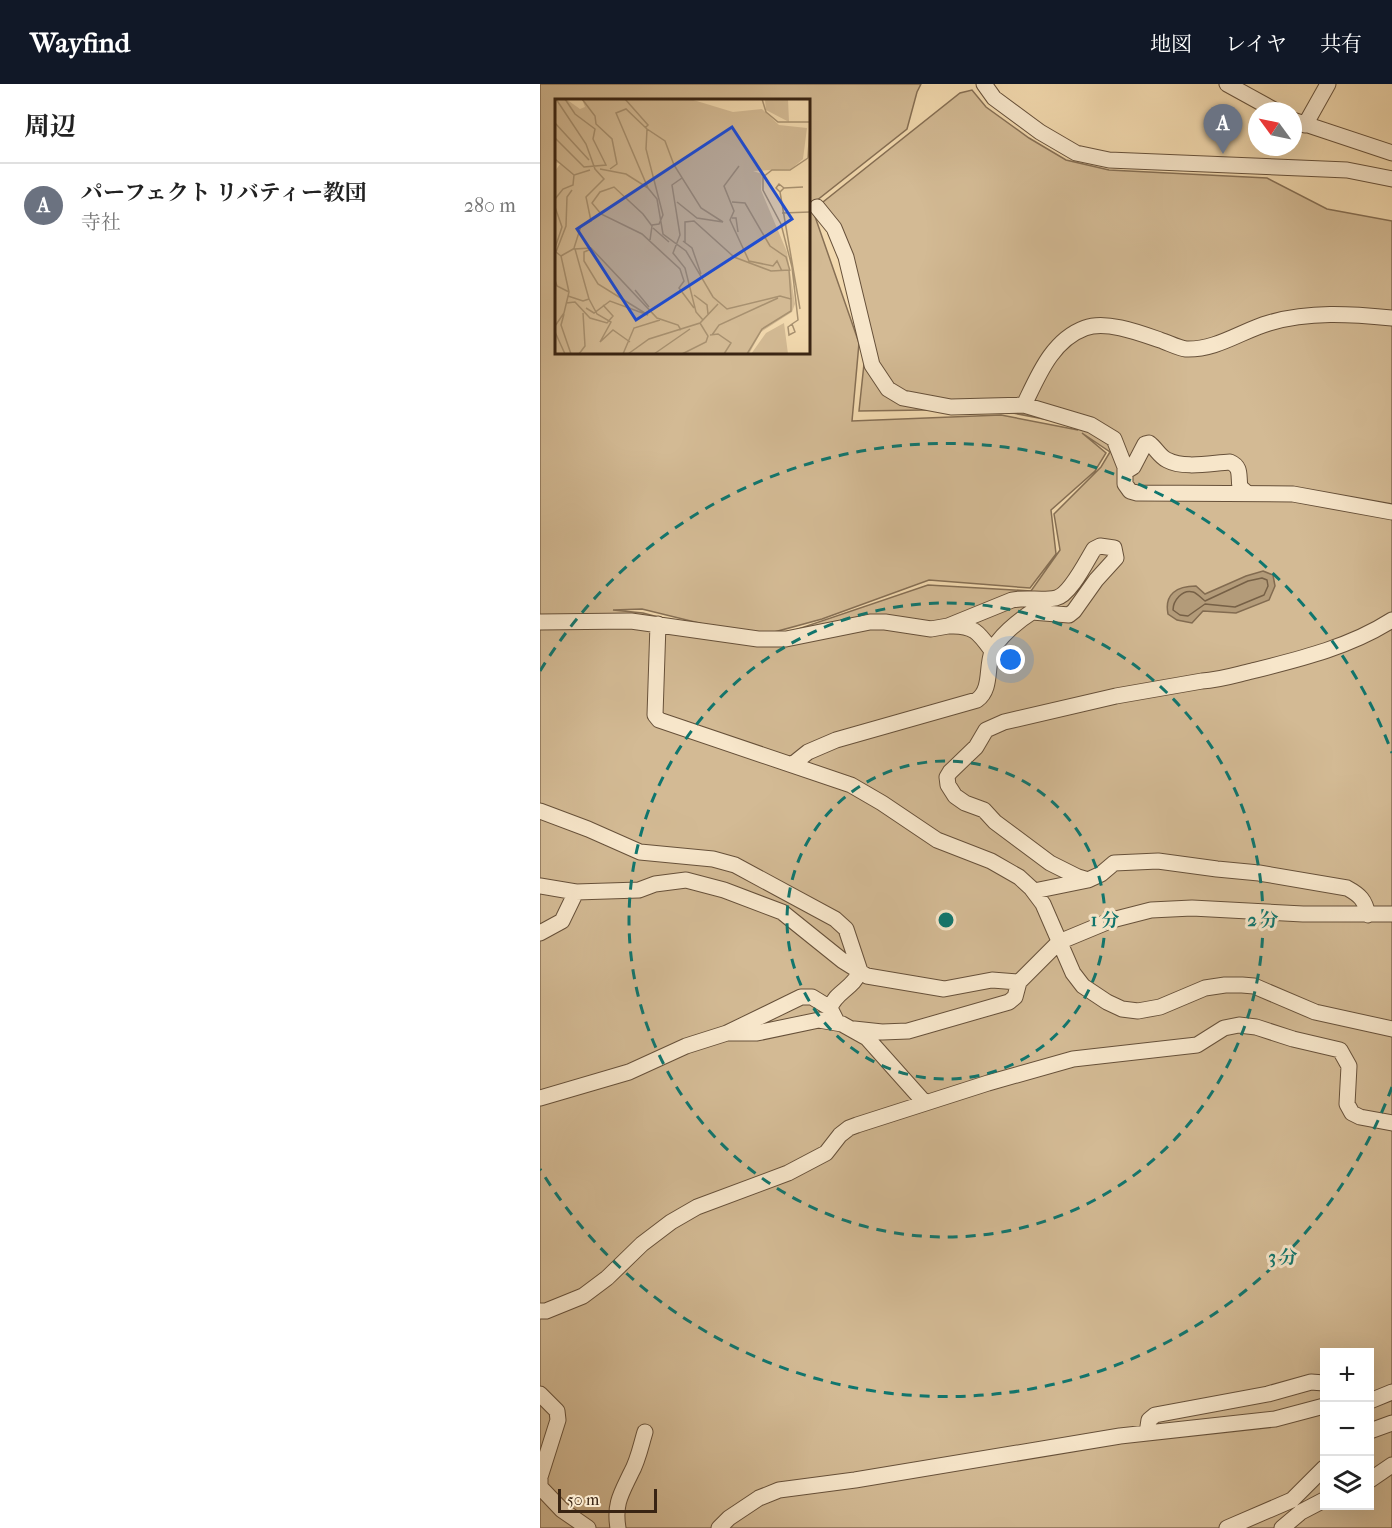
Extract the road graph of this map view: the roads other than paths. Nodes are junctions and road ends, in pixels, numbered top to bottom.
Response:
1 (984, 84) edge
2 (1227, 84) edge
3 (1328, 84) edge
4 (1260, 102) edge
5 (1302, 119) edge
6 (1302, 124) edge
7 (1392, 153) edge
8 (1392, 179) edge
9 (817, 207) dead end
10 (1392, 318) edge
11 (1024, 405) junction
12 (1125, 472) junction
13 (1247, 493) junction
14 (1392, 512) edge
15 (996, 606) junction
16 (1392, 620) edge
17 (540, 622) edge
18 (658, 624) junction
19 (950, 626) junction
20 (982, 637) junction
21 (992, 651) junction
22 (793, 764) junction
23 (540, 811) edge
24 (1088, 880) junction
25 (540, 886) edge
26 (1034, 891) junction
27 (576, 892) junction
28 (1392, 914) edge
29 (1368, 915) junction
30 (540, 933) edge
31 (1059, 942) junction
32 (860, 971) junction
33 (1019, 982) junction
34 (830, 1008) junction
35 (837, 1022) junction
36 (854, 1029) junction
37 (1392, 1029) edge
38 (727, 1033) junction
39 (540, 1098) edge
40 (926, 1103) junction
41 (1392, 1123) edge
42 (540, 1311) edge
43 (1320, 1383) edge
44 (1374, 1390) edge
45 (1391, 1392) edge
46 (540, 1394) edge
47 (1374, 1399) edge
48 (1320, 1407) edge
49 (1392, 1423) edge
50 (1374, 1430) edge
51 (645, 1432) dead end
52 (1147, 1433) junction
53 (1392, 1465) edge
54 (1320, 1472) edge
55 (1374, 1477) edge
56 (1320, 1502) edge
57 (736, 1522) edge
58 (588, 1528) edge
59 (618, 1528) edge
60 (719, 1528) edge
61 (1227, 1528) edge
62 (1282, 1528) edge

1 - 8 lane
2 - 4 lane
3 - 5 lane
6 - 7 lane
9 - 11 lane
10 - 11 lane
11 - 12 lane
12 - 13 lane
12 - 13 lane
13 - 14 lane
15 - 19 lane
15 - 20 lane
15 - 21 lane
16 - 24 lane
17 - 18 lane
18 - 19 lane
18 - 22 lane
19 - 20 lane
20 - 21 lane
21 - 22 lane
22 - 26 lane
23 - 32 lane
24 - 26 lane
24 - 29 lane
25 - 27 lane
26 - 31 lane
27 - 30 lane
27 - 32 lane
28 - 29 lane
29 - 31 lane
31 - 33 lane
31 - 37 lane
32 - 33 lane
32 - 34 lane
33 - 36 lane
34 - 35 lane
34 - 38 lane
35 - 36 lane
35 - 38 lane
36 - 40 lane
38 - 39 lane
40 - 41 lane
40 - 42 lane
43 - 52 lane
44 - 45 lane
45 - 47 lane
46 - 58 lane
48 - 52 lane
49 - 50 lane
51 - 59 lane
52 - 57 lane
53 - 55 lane
54 - 61 lane
56 - 62 lane
57 - 60 lane

